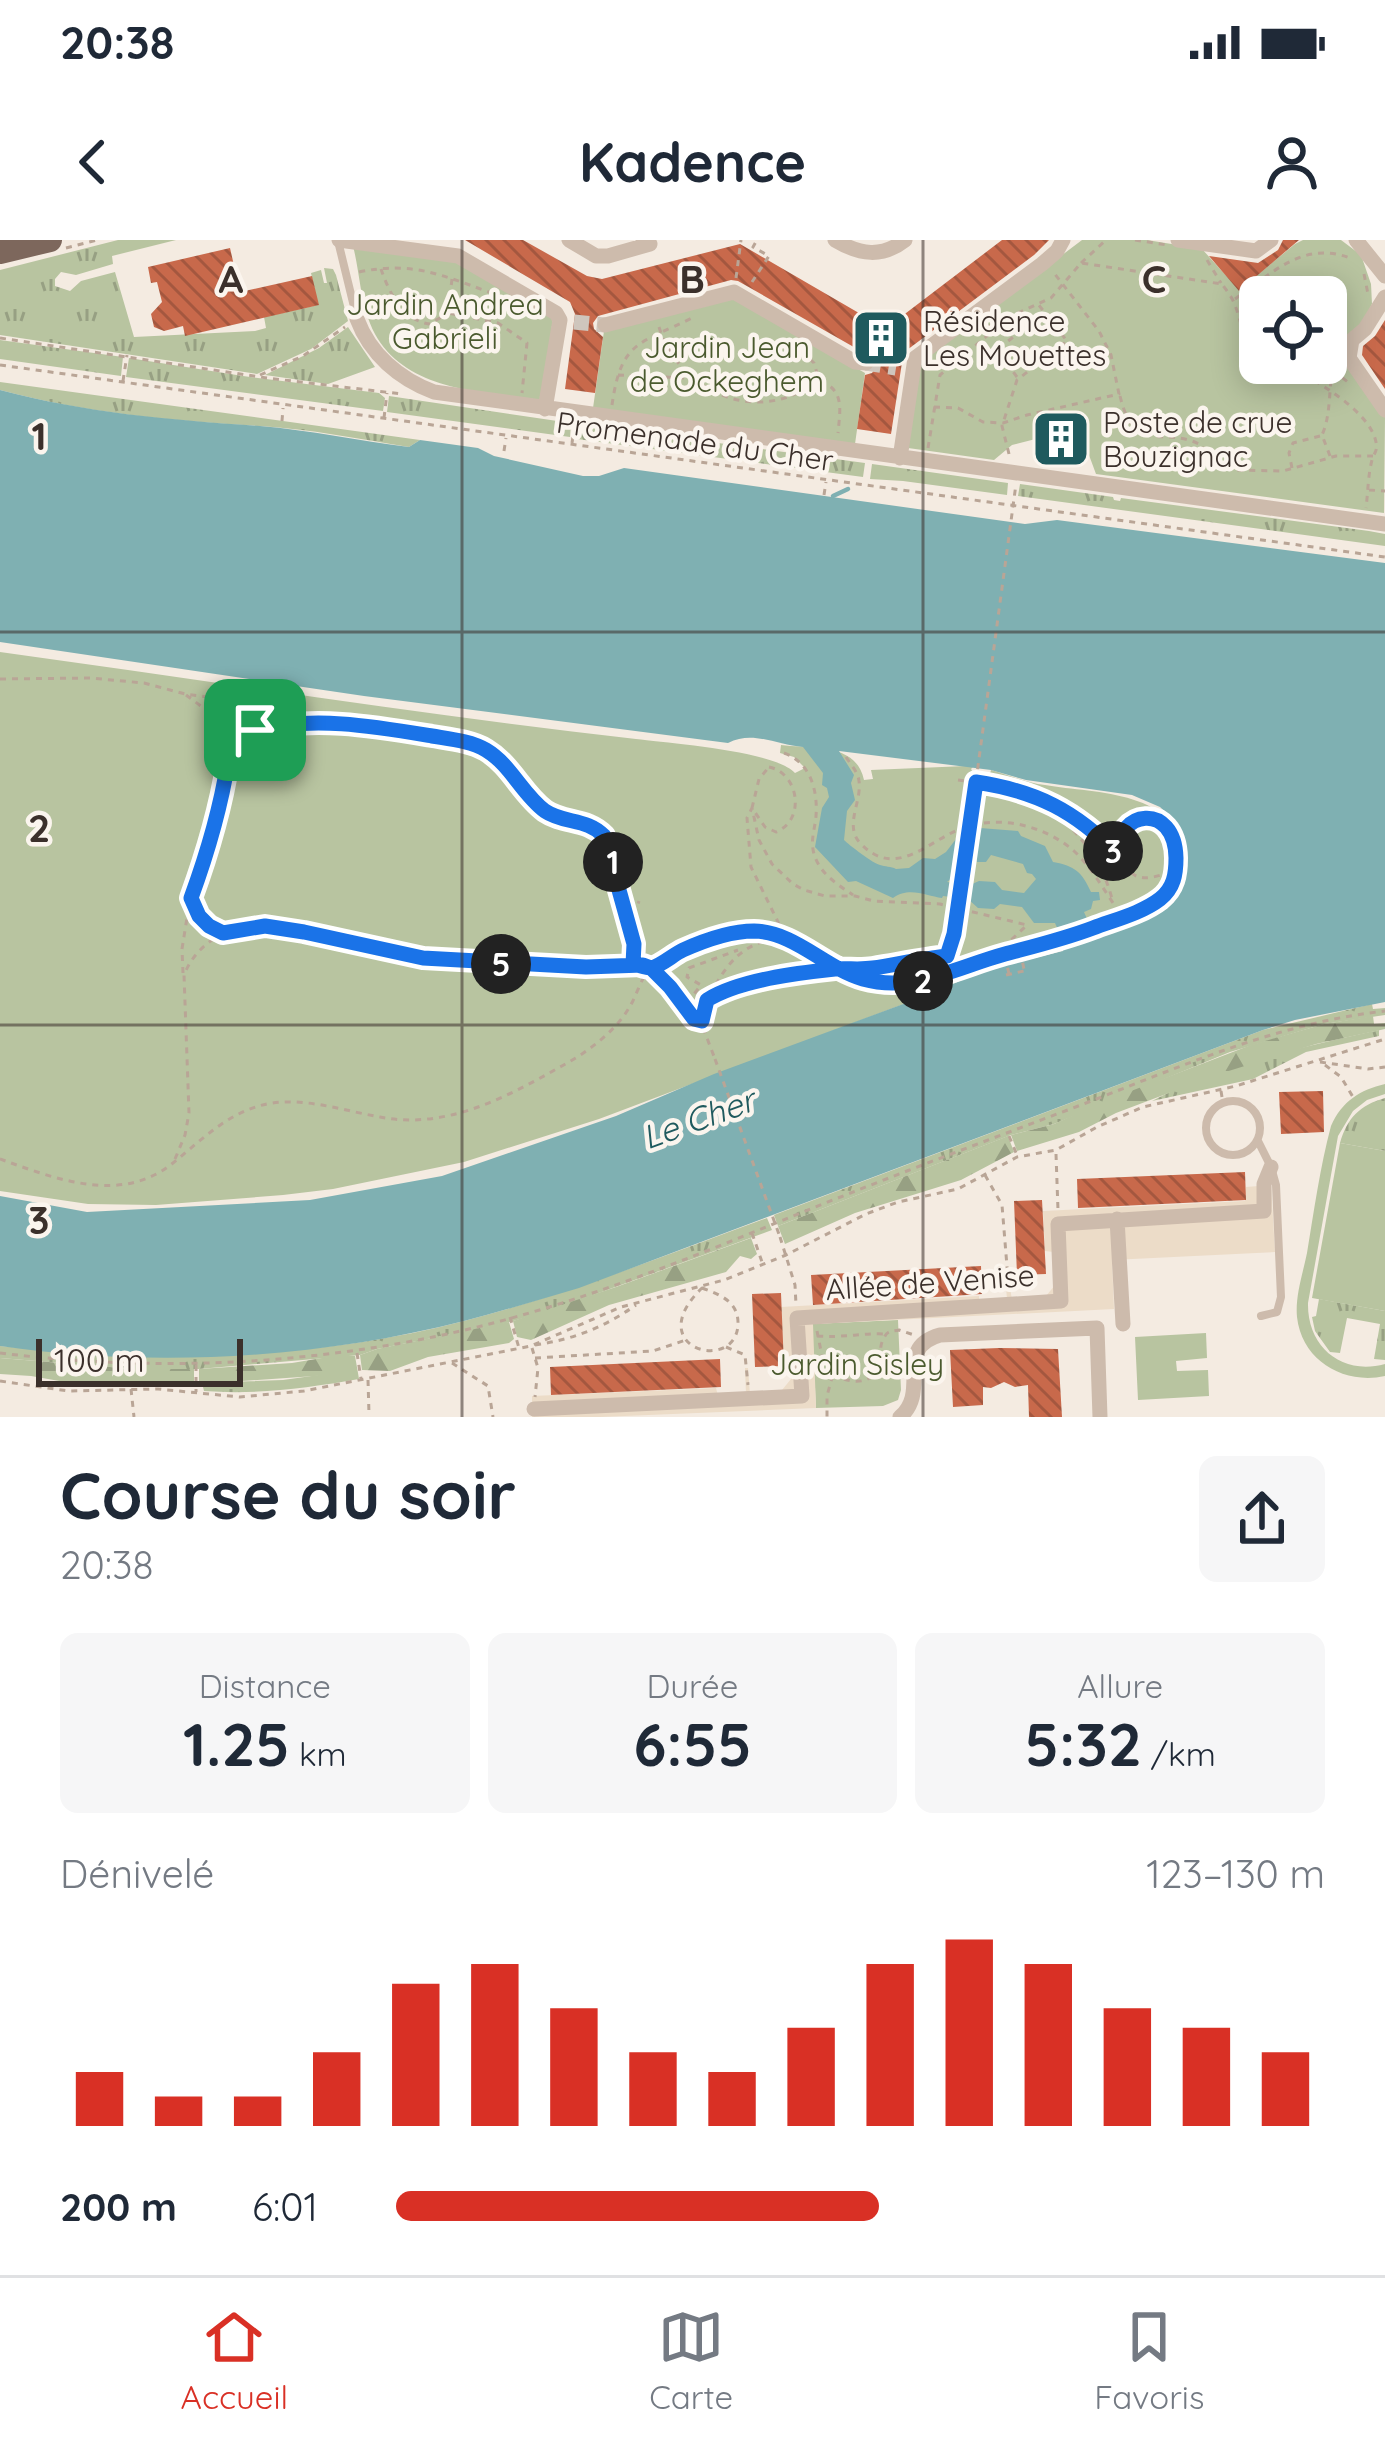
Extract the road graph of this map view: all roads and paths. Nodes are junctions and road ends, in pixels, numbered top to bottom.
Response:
1 (50, 240) edge
2 (339, 240) edge
3 (569, 240) edge
4 (757, 240) edge
5 (835, 240) edge
6 (905, 240) edge
7 (1063, 240) edge
8 (1106, 240) edge
9 (1178, 240) edge
10 (1271, 240) edge
11 (1356, 240) edge
12 (653, 241) edge
13 (741, 242) edge
14 (1205, 242) edge
15 (1251, 246) edge
16 (0, 252) edge
17 (1081, 263) junction
18 (1050, 267) dead end
19 (380, 268) junction
20 (346, 274) junction
21 (1385, 276) edge
22 (453, 277) junction
23 (1062, 283) junction
24 (734, 292) junction
25 (494, 293) dead end
26 (1385, 297) edge
27 (1234, 300) junction
28 (1038, 304) junction
29 (1367, 305) dead end
30 (1044, 312) junction
31 (448, 313) junction
32 (1013, 315) junction
33 (1239, 318) edge
34 (357, 319) junction
35 (691, 319) dead end
36 (605, 326) tunnel mouth
37 (661, 333) junction
38 (784, 335) dead end
39 (971, 335) dead end
40 (0, 338) edge
41 (127, 355) junction
42 (866, 363) tunnel mouth
43 (0, 365) edge
44 (616, 374) junction
45 (257, 376) junction
46 (691, 378) junction
47 (524, 379) dead end
48 (1018, 379) junction
49 (819, 380) junction
50 (123, 383) junction
51 (1318, 384) edge
52 (1329, 384) edge
53 (614, 388) dead end
54 (1328, 390) junction
55 (387, 392) junction
56 (1120, 394) junction
57 (406, 395) dead end
58 (284, 406) junction
59 (934, 406) junction
60 (545, 409) junction
61 (1385, 410) edge
62 (577, 414) junction
63 (840, 418) dead end
64 (384, 419) junction
65 (282, 421) dead end
66 (1003, 423) junction
67 (1322, 435) junction
68 (506, 436) junction
69 (929, 436) dead end
70 (572, 445) junction
71 (504, 451) dead end
72 (1009, 454) dead end
73 (1373, 456) junction
74 (1330, 457) junction
75 (900, 458) junction
76 (1292, 468) junction
77 (1014, 478) junction
78 (826, 480) junction
79 (1369, 490) junction
80 (1385, 491) edge
81 (824, 495) dead end
82 (1007, 506) junction
83 (1365, 521) junction
84 (1385, 524) edge
85 (1385, 557) edge
86 (0, 680) edge
87 (185, 694) junction
88 (297, 723) junction
89 (231, 739) junction
90 (784, 753) dead end
91 (846, 757) dead end
92 (958, 780) dead end
93 (976, 782) junction
94 (1044, 802) junction
95 (752, 808) junction
96 (1118, 855) junction
97 (1175, 857) junction
98 (855, 896) junction
99 (191, 898) junction
100 (639, 901) dead end
101 (629, 928) junction
102 (223, 933) junction
103 (780, 938) junction
104 (746, 947) junction
105 (1020, 951) junction
106 (1004, 954) junction
107 (947, 956) junction
108 (992, 958) junction
109 (633, 964) junction
110 (651, 968) junction
111 (839, 969) junction
112 (184, 975) junction
113 (924, 981) junction
114 (706, 1002) junction
115 (1385, 1011) edge
116 (702, 1021) junction
117 (1385, 1039) edge
118 (1318, 1061) junction
119 (1385, 1067) edge
120 (1221, 1090) junction
121 (1353, 1096) dead end
122 (1223, 1103) junction
123 (1008, 1132) junction
124 (1258, 1141) junction
125 (1056, 1150) junction
126 (1017, 1157) junction
127 (0, 1159) edge
128 (171, 1165) junction
129 (1271, 1167) junction
130 (985, 1174) junction
131 (1117, 1220) junction
132 (1058, 1224) junction
133 (752, 1233) junction
134 (786, 1255) junction
135 (763, 1264) junction
136 (703, 1288) junction
137 (642, 1301) junction
138 (1010, 1304) junction
139 (1261, 1316) dead end
140 (510, 1317) junction
141 (797, 1318) junction
142 (1123, 1324) dead end
143 (886, 1334) junction
144 (686, 1340) junction
145 (922, 1343) junction
146 (531, 1346) junction
147 (726, 1347) junction
148 (519, 1350) junction
149 (356, 1351) junction
150 (0, 1353) edge
151 (535, 1358) junction
152 (451, 1362) junction
153 (196, 1365) junction
154 (833, 1374) junction
155 (365, 1380) junction
156 (1, 1382) edge
157 (131, 1389) junction
158 (196, 1394) junction
159 (749, 1399) junction
160 (534, 1409) joint
161 (905, 1412) edge
162 (369, 1414) edge
163 (134, 1417) edge
164 (493, 1417) edge
165 (827, 1417) edge
166 (1100, 1417) edge

1 - 16 main road
2 - 20 lane
2 - 60 street
3 - 12 street
4 - 24 path
5 - 6 street
7 - 75 street
8 - 17 path
9 - 14 street
10 - 15 street
11 - 21 street
13 - 24 path
14 - 15 street
17 - 23 path
17 - 27 path
18 - 23 path
19 - 20 path
19 - 22 path
19 - 31 path
20 - 34 lane
22 - 25 path
22 - 31 path
23 - 28 path
23 - 56 path
24 - 36 street
24 - 42 street
26 - 61 street
27 - 29 path
27 - 33 path
28 - 30 path
28 - 32 path
30 - 48 path
30 - 48 path
31 - 47 path
32 - 39 path
32 - 59 path
34 - 45 path
34 - 60 street
35 - 37 path
37 - 44 path
37 - 46 path
38 - 49 path
40 - 41 path
41 - 45 path
41 - 50 path
43 - 50 path, Promenade du Cher
44 - 46 path
44 - 53 path
45 - 55 path
46 - 49 path
48 - 66 path
49 - 63 path
50 - 58 path, Promenade du Cher
51 - 54 path
52 - 54 path
54 - 67 path
54 - 73 path
55 - 57 path
55 - 64 path
56 - 66 path
56 - 76 path
58 - 64 path, Promenade du Cher
58 - 65 path
59 - 66 path
59 - 69 path
60 - 62 street
62 - 70 path
62 - 75 street
64 - 68 path, Promenade du Cher
66 - 72 path
67 - 74 path
67 - 76 path
68 - 70 path, Promenade du Cher
68 - 71 path
70 - 78 path, Promenade du Cher
73 - 74 path
73 - 79 path
74 - 76 path
75 - 77 street
77 - 82 path
77 - 83 street
77 - 93 path, bridge
78 - 81 path
78 - 82 path, Promenade du Cher
79 - 80 path
79 - 83 path
82 - 85 path, Promenade du Cher
83 - 84 street
86 - 87 path
87 - 88 path
87 - 89 path
88 - 89 path
88 - 101 path
89 - 99 path
90 - 98 path
91 - 94 path
92 - 93 path
93 - 94 path
93 - 107 path, bridge
94 - 96 path
95 - 95 path
95 - 98 path
95 - 103 path
96 - 97 path
96 - 97 path
97 - 105 path
98 - 108 path
99 - 102 path
99 - 112 path
100 - 101 path
101 - 109 path
102 - 109 path
102 - 112 path
103 - 104 path
103 - 110 path
103 - 111 path
104 - 114 path
104 - 114 path
105 - 106 path
105 - 106 path
106 - 108 path
107 - 111 path
107 - 113 path
108 - 113 path
109 - 110 path
110 - 116 path
110 - 128 path
111 - 113 path
111 - 114 path
112 - 128 path
114 - 116 path
115 - 123 path
116 - 134 path, bridge
117 - 118 path
118 - 119 path
118 - 120 path
118 - 121 path
120 - 122 path
120 - 125 path
122 - 124 lane
122 - 124 lane
123 - 126 path
123 - 133 path
124 - 129 lane
125 - 126 path
125 - 132 path
126 - 130 path
127 - 128 path
129 - 131 street, Allée de Venise
129 - 139 lane
130 - 134 path
130 - 138 path
131 - 132 street, Allée de Venise
131 - 142 street
132 - 138 street, Allée de Venise
133 - 135 path
133 - 140 path
134 - 135 path
134 - 141 path
135 - 136 path
136 - 137 path
136 - 144 path
136 - 147 path
137 - 146 path
137 - 146 path
138 - 141 street, Allée de Venise
140 - 148 path
140 - 149 path
141 - 159 street, Allée de Venise
143 - 145 path
143 - 154 path
143 - 154 path
144 - 147 path
144 - 151 path
145 - 161 street
145 - 166 street
146 - 148 path
146 - 151 path
147 - 159 path
148 - 152 path
149 - 153 path
149 - 155 path
150 - 153 path
151 - 160 path
152 - 155 path
152 - 164 path
153 - 158 path
154 - 165 path
155 - 158 path
155 - 162 path
156 - 157 path
157 - 158 path
157 - 163 path
159 - 160 street, Allée de Venise

